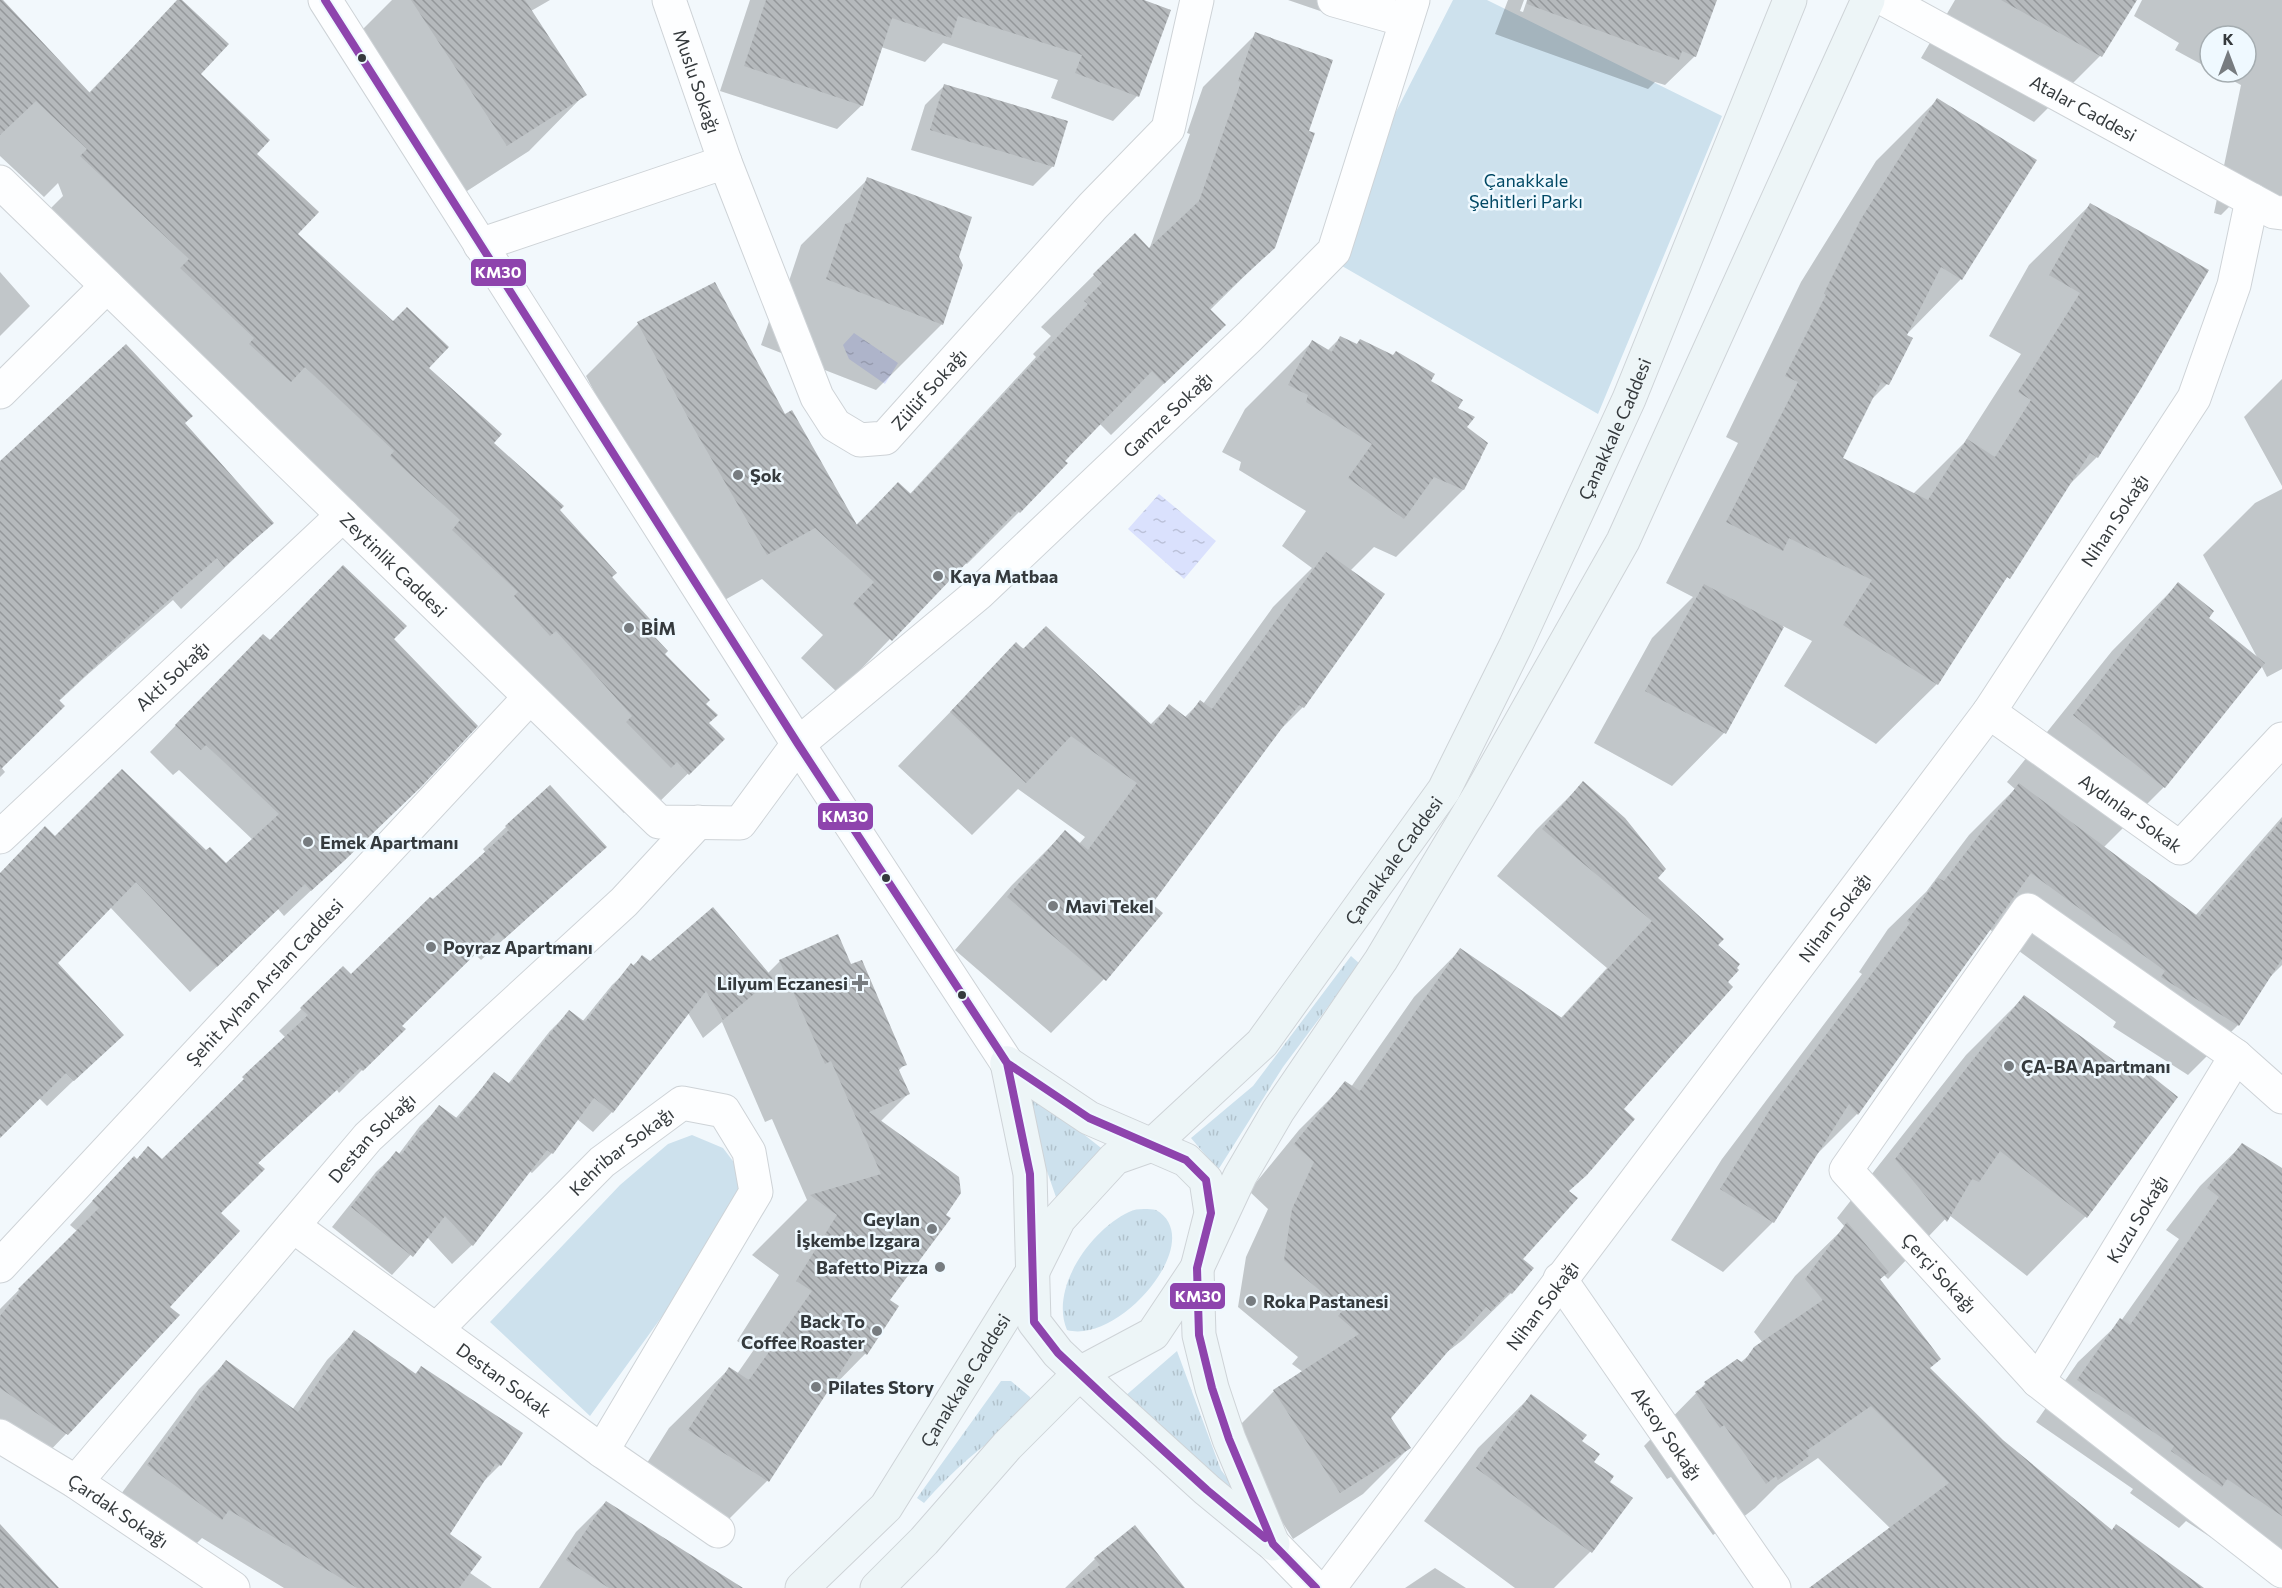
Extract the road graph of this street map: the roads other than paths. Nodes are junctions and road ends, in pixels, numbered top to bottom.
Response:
1 (325, 0) edge
2 (669, 0) edge
3 (1197, 0) edge
4 (1334, 0) edge
5 (1790, 0) edge
6 (1868, 0) edge
7 (1886, 0) edge
8 (1409, 10) edge
9 (725, 162) junction
10 (0, 182) edge
11 (2252, 200) junction
12 (2282, 213) edge
13 (480, 245) junction
14 (107, 286) junction
15 (0, 392) edge
16 (343, 514) junction
17 (529, 698) junction
18 (1989, 712) junction
19 (2282, 739) edge
20 (798, 744) junction
21 (698, 822) junction
22 (0, 837) edge
23 (2236, 1056) junction
24 (1007, 1063) junction
25 (2282, 1096) edge
26 (1152, 1145) junction
27 (292, 1226) junction
28 (0, 1266) edge
29 (1197, 1268) junction
30 (1034, 1269) junction
31 (1560, 1278) junction
32 (436, 1330) junction
33 (1080, 1373) junction
34 (2038, 1381) junction
35 (0, 1436) edge
36 (602, 1451) junction
37 (76, 1482) junction
38 (718, 1531) dead end
39 (1273, 1544) junction
40 (2282, 1571) edge
41 (233, 1588) edge
42 (802, 1588) edge
43 (877, 1588) edge
44 (1316, 1588) edge
45 (1329, 1588) edge
46 (1774, 1588) edge

1 - 13 street
2 - 9 street, Muslu Sokağı
3 - 9 street, Zülüf Sokağı
4 - 8 street
5 - 26 main road, Çanakkale Caddesi
6 - 29 main road, Çanakkale Caddesi
7 - 11 street, Atalar Caddesi
8 - 20 street, Gamze Sokağı
9 - 13 street
10 - 14 street, Zeytinlik Caddesi
11 - 12 street, Atalar Caddesi
11 - 18 street, Nihan Sokağı
13 - 20 street
14 - 15 street
14 - 16 street, Zeytinlik Caddesi
16 - 17 street, Zeytinlik Caddesi
16 - 22 street, Akti Sokağı
17 - 21 street, Zeytinlik Caddesi
17 - 28 street, Şehit Ayhan Arslan Caddesi
18 - 19 street, Aydınlar Sokak
18 - 31 street, Nihan Sokağı
20 - 21 street, Zeytinlik Caddesi
20 - 24 street
21 - 27 street, Destan Sokağı
23 - 25 street
23 - 34 street, Kuzu Sokağı
23 - 34 street, Çerçi Sokağı
24 - 26 main road
24 - 30 main road
26 - 29 main road
26 - 30 main road, Çanakkale Caddesi
27 - 32 street, Destan Sokak
27 - 37 street, Destan Sokağı
29 - 33 main road, Çanakkale Caddesi
29 - 39 main road
30 - 33 main road
30 - 42 main road, Çanakkale Caddesi
31 - 45 street, Nihan Sokağı
31 - 46 street, Aksoy Sokağı
32 - 36 street, Destan Sokak
32 - 36 street, Kehribar Sokağı
33 - 39 main road
33 - 43 main road, Çanakkale Caddesi
34 - 40 street, Çerçi Sokağı
35 - 37 street, Çardak Sokağı
36 - 38 street, Destan Sokak
37 - 41 street, Çardak Sokağı
39 - 44 street

